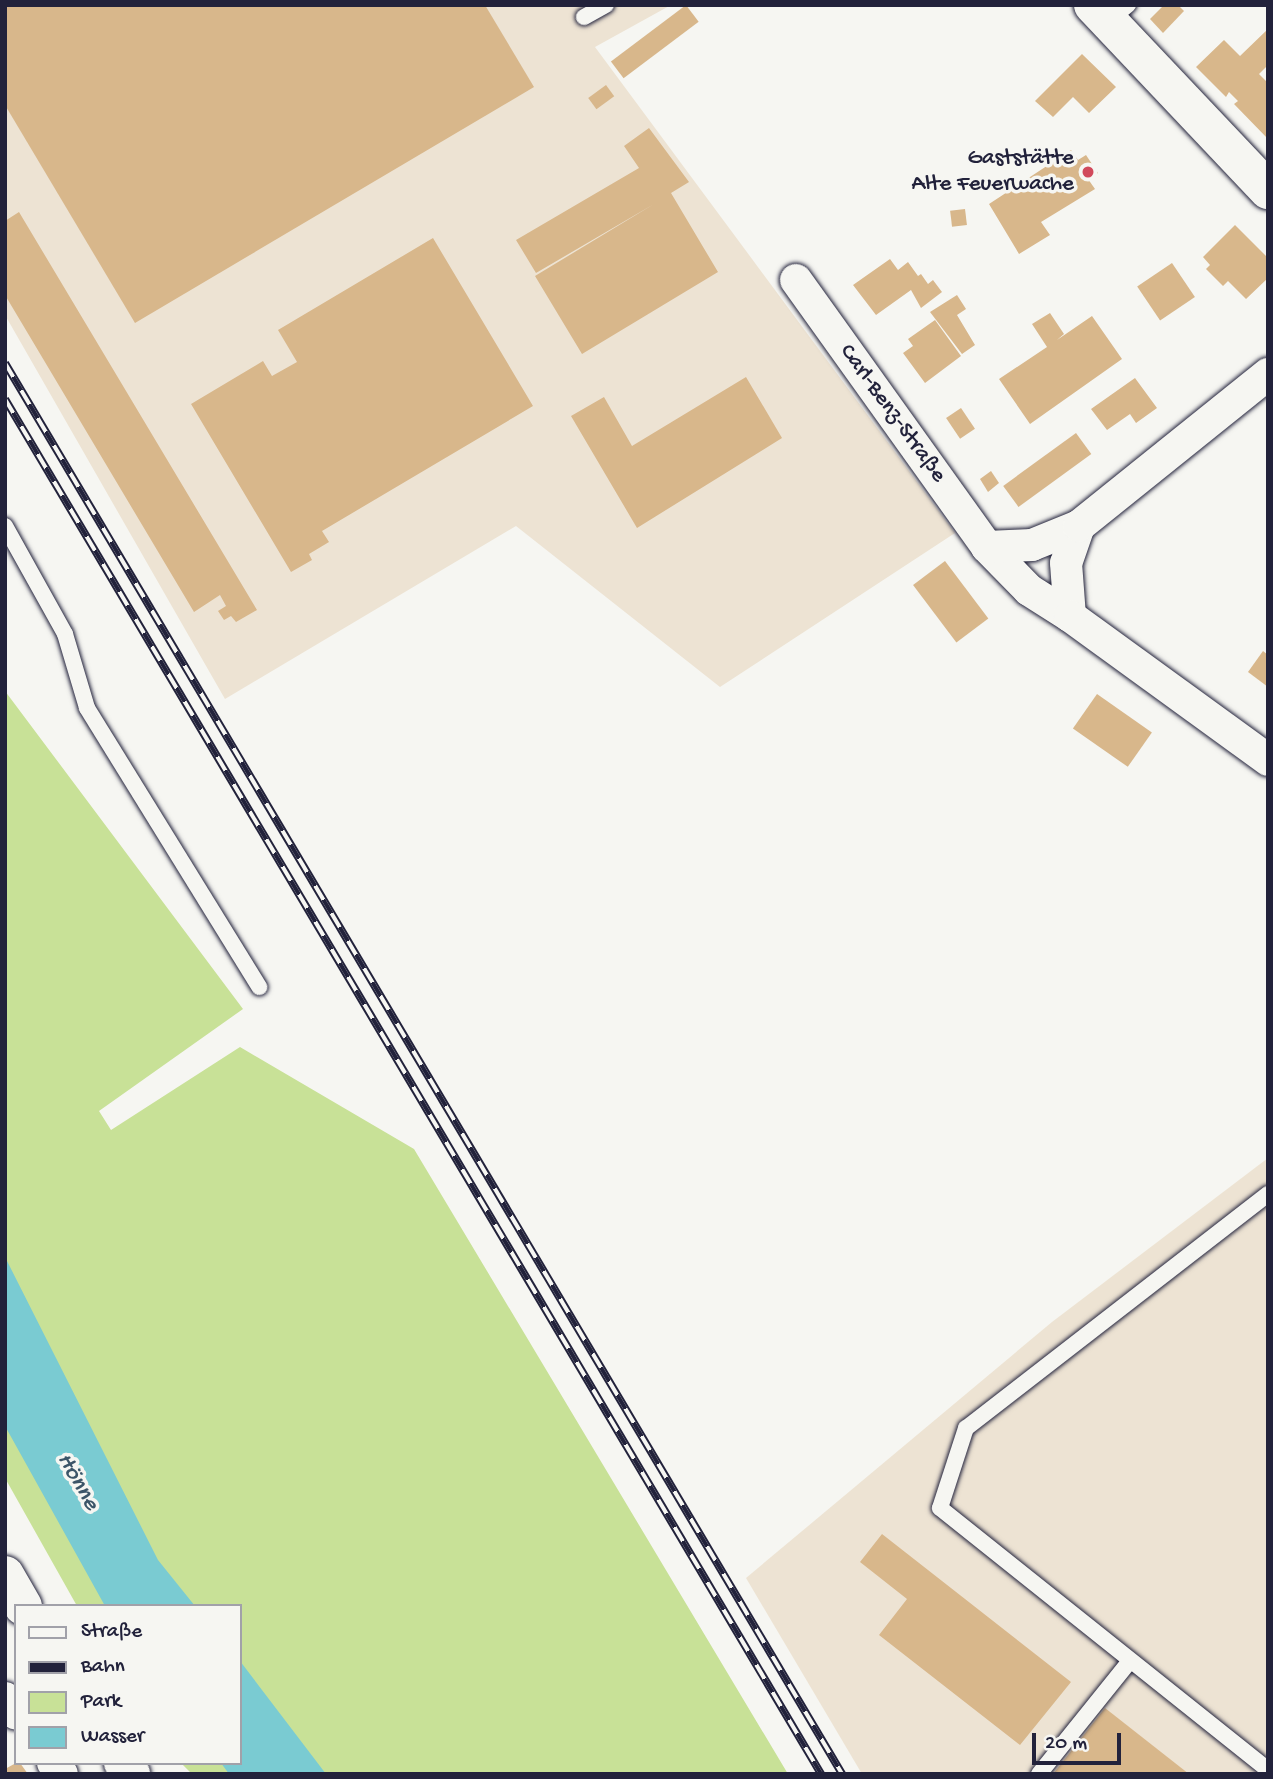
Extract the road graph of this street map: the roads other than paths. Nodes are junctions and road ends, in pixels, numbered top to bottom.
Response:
1 (606, 5) edge
2 (1109, 10) edge
3 (584, 17) dead end
4 (1268, 190) edge
5 (796, 280) dead end
6 (1268, 374) edge
7 (5, 526) edge
8 (1079, 526) junction
9 (987, 547) junction
10 (1070, 617) junction
11 (1268, 760) edge
12 (259, 988) dead end
13 (1268, 1194) edge
14 (5, 1574) edge
15 (22, 1604) edge
16 (1130, 1661) junction
17 (1268, 1770) edge
18 (1039, 1774) edge

1 - 3 lane
2 - 4 main road
5 - 9 street, Carl-Benz-Straße
6 - 8 street
7 - 12 lane
8 - 9 street
8 - 10 street
9 - 10 street, Carl-Benz-Straße
10 - 11 street, Carl-Benz-Straße
13 - 16 lane
14 - 15 main road
16 - 17 lane
16 - 18 lane

